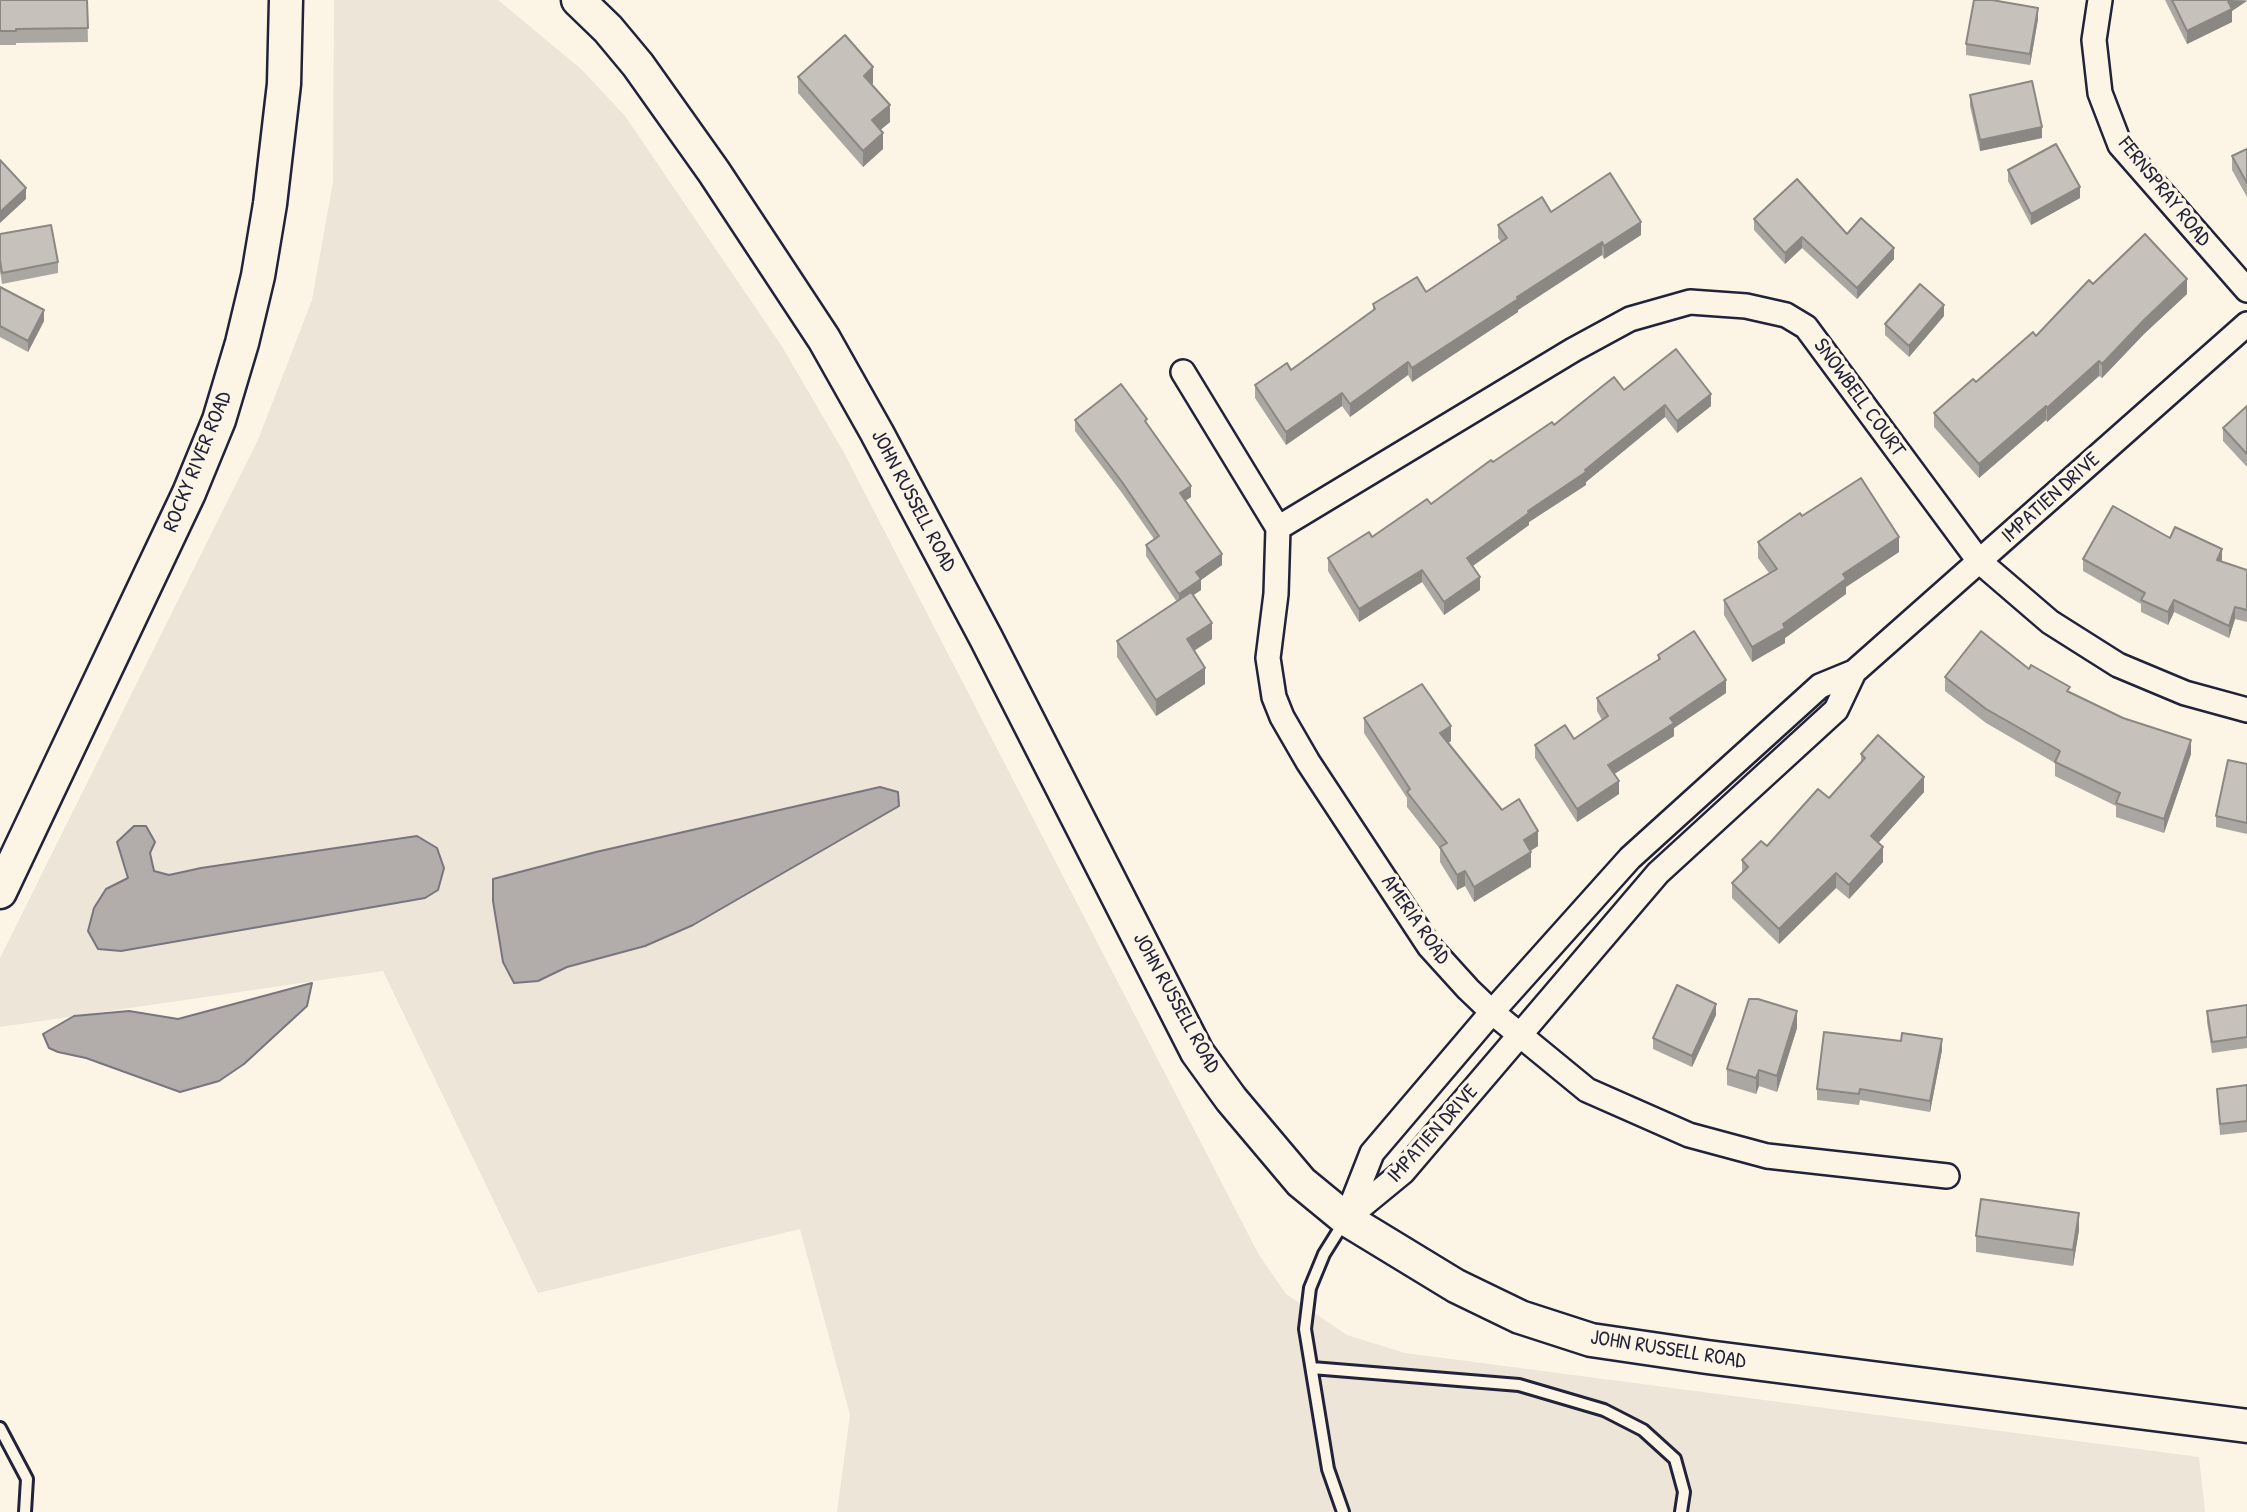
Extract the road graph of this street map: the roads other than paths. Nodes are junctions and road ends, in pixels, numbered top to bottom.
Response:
1 (286, 0) edge
2 (578, 0) edge
3 (2100, 0) edge
4 (2247, 290) edge
5 (2247, 324) edge
6 (1183, 372) dead end
7 (1279, 528) junction
8 (1979, 561) junction
9 (1854, 672) junction
10 (2247, 709) edge
11 (0, 892) edge
12 (1492, 1012) junction
13 (1521, 1035) junction
14 (1947, 1176) dead end
15 (1346, 1219) junction
16 (1312, 1368) junction
17 (2247, 1426) edge
18 (0, 1428) edge
19 (25, 1512) edge
20 (1343, 1512) edge
21 (1681, 1512) edge

1 - 11 street, ROCKY RIVER ROAD
2 - 15 street, JOHN RUSSELL ROAD
3 - 4 street, FERNSPRAY ROAD
5 - 8 street, IMPATIEN DRIVE
6 - 7 street
7 - 8 street, SNOWBELL COURT
7 - 12 street, AMERIA ROAD
8 - 9 street, IMPATIEN DRIVE
8 - 10 street, SNOWBELL COURT
9 - 12 street, IMPATIEN DRIVE
9 - 13 street, IMPATIEN DRIVE
12 - 13 street, AMERIA ROAD
12 - 15 street, IMPATIEN DRIVE
13 - 14 street, AMERIA ROAD
13 - 15 street, IMPATIEN DRIVE
15 - 16 lane
15 - 17 street, JOHN RUSSELL ROAD
16 - 20 lane
16 - 21 lane
18 - 19 lane

